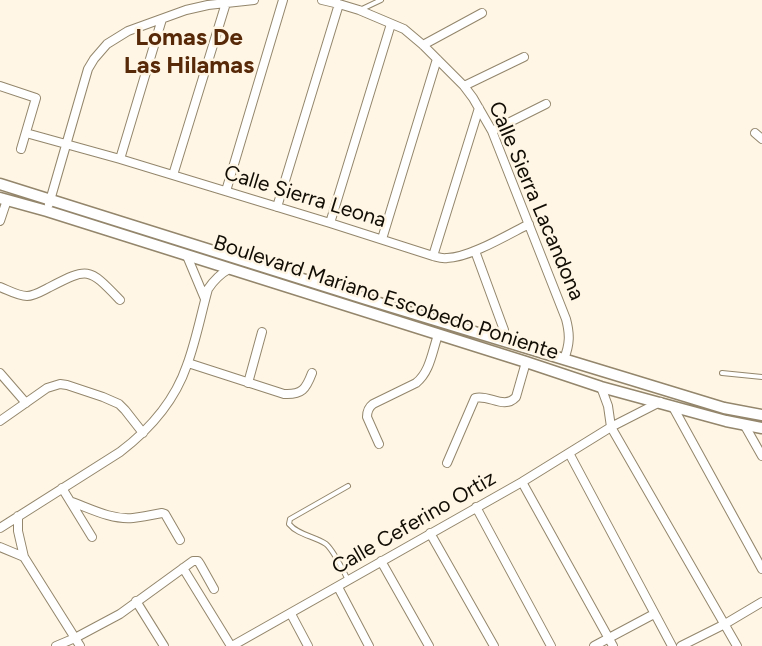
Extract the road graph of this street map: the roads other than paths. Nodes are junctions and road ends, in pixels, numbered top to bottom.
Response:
1 (254, 0) edge
2 (283, 0) edge
3 (322, 0) edge
4 (381, 0) edge
5 (226, 3) junction
6 (339, 4) junction
7 (358, 10) junction
8 (482, 13) dead end
9 (162, 19) junction
10 (391, 24) junction
11 (423, 45) junction
12 (524, 57) dead end
13 (437, 58) junction
14 (0, 86) edge
15 (464, 86) junction
16 (546, 104) dead end
17 (479, 108) junction
18 (492, 131) junction
19 (26, 133) junction
20 (67, 143) junction
21 (21, 149) dead end
22 (120, 159) junction
23 (173, 175) junction
24 (0, 184) edge
25 (226, 192) junction
26 (3, 199) edge
27 (50, 200) junction
28 (278, 207) junction
29 (47, 212) junction
30 (0, 221) edge
31 (330, 223) junction
32 (530, 224) junction
33 (382, 239) junction
34 (475, 251) junction
35 (187, 256) junction
36 (433, 256) junction
37 (229, 269) junction
38 (0, 287) edge
39 (206, 299) junction
40 (366, 299) junction
41 (120, 300) dead end
42 (362, 312) junction
43 (262, 332) dead end
44 (438, 335) junction
45 (503, 341) junction
46 (564, 359) junction
47 (526, 362) junction
48 (188, 363) junction
49 (0, 373) edge
50 (312, 373) dead end
51 (722, 373) dead end
52 (762, 376) edge
53 (248, 382) junction
54 (602, 387) junction
55 (660, 402) junction
56 (26, 403) junction
57 (673, 407) junction
58 (762, 415) edge
59 (0, 421) edge
60 (745, 426) junction
61 (611, 427) junction
62 (762, 428) edge
63 (143, 433) junction
64 (379, 444) dead end
65 (569, 453) junction
66 (762, 456) edge
67 (447, 463) dead end
68 (522, 482) junction
69 (348, 486) dead end
70 (62, 488) junction
71 (72, 502) junction
72 (476, 507) junction
73 (18, 516) junction
74 (0, 528) edge
75 (430, 533) junction
76 (92, 537) dead end
77 (180, 540) dead end
78 (0, 547) edge
79 (24, 557) junction
80 (381, 561) junction
81 (183, 568) junction
82 (762, 569) edge
83 (349, 581) junction
84 (338, 587) junction
85 (214, 589) dead end
86 (136, 601) junction
87 (762, 602) edge
88 (291, 614) junction
89 (654, 614) junction
90 (725, 624) junction
91 (75, 638) junction
92 (611, 642) edge
93 (236, 645) edge
94 (56, 646) edge
95 (81, 646) edge
96 (164, 646) edge
97 (308, 646) edge
98 (369, 646) edge
99 (429, 646) edge
100 (494, 646) edge
101 (551, 646) edge
102 (594, 646) edge
103 (672, 646) edge
104 (681, 646) edge
105 (737, 646) edge

1 - 5 street
2 - 25 street
3 - 6 street, Calle Sierra Lacandona
4 - 7 lane
5 - 9 street
5 - 23 street
6 - 7 street, Calle Sierra Lacandona
6 - 28 street
7 - 10 street, Calle Sierra Lacandona
8 - 11 street
9 - 20 street
9 - 22 street
10 - 11 street, Calle Sierra Lacandona
10 - 31 street
11 - 13 street, Calle Sierra Lacandona
12 - 15 street
13 - 15 street, Calle Sierra Lacandona
13 - 33 street
14 - 19 street
15 - 17 street, Calle Sierra Lacandona
16 - 18 street
17 - 18 street, Calle Sierra Lacandona
17 - 36 street
18 - 32 street, Calle Sierra Lacandona
19 - 20 street, Calle Sierra Leona
19 - 21 street
20 - 22 street, Calle Sierra Leona
20 - 27 street
22 - 23 street, Calle Sierra Leona
23 - 25 street, Calle Sierra Leona
24 - 27 street, Boulevard Mariano Escobedo Poniente
25 - 28 street, Calle Sierra Leona
26 - 29 street, Boulevard Mariano Escobedo Poniente
26 - 30 street
27 - 29 street
27 - 40 street, Boulevard Mariano Escobedo Poniente
28 - 31 street, Calle Sierra Leona
29 - 35 street, Boulevard Mariano Escobedo Poniente
31 - 33 street, Calle Sierra Leona
32 - 34 street, Calle Sierra Leona
32 - 46 street, Calle Sierra Lacandona
33 - 36 street, Calle Sierra Leona
34 - 36 street, Calle Sierra Leona
34 - 45 street
35 - 37 street, Boulevard Mariano Escobedo Poniente
35 - 39 street
37 - 39 street
37 - 42 street, Boulevard Mariano Escobedo Poniente
38 - 41 street
39 - 48 street
40 - 42 street
40 - 45 street, Boulevard Mariano Escobedo Poniente
42 - 44 street, Boulevard Mariano Escobedo Poniente
43 - 53 street
44 - 47 street, Boulevard Mariano Escobedo Poniente
44 - 64 street
45 - 46 street, Boulevard Mariano Escobedo Poniente
46 - 58 street, Boulevard Mariano Escobedo Poniente
47 - 54 street, Boulevard Mariano Escobedo Poniente
47 - 67 street
48 - 53 street
48 - 63 street
49 - 56 street
50 - 53 street
51 - 52 lane
54 - 55 street, Boulevard Mariano Escobedo Poniente
54 - 61 street
55 - 57 street, Boulevard Mariano Escobedo Poniente
55 - 61 street, Calle Ceferino Ortiz
56 - 59 street
56 - 63 street
57 - 60 street, Boulevard Mariano Escobedo Poniente
57 - 82 street
60 - 62 street, Boulevard Mariano Escobedo Poniente
60 - 66 street
61 - 65 street, Calle Ceferino Ortiz
61 - 90 street
63 - 70 street
65 - 68 street, Calle Ceferino Ortiz
65 - 89 street
68 - 72 street, Calle Ceferino Ortiz
68 - 92 street
69 - 83 lane
70 - 71 street
70 - 73 street
71 - 76 street
71 - 77 street
72 - 75 street, Calle Ceferino Ortiz
72 - 101 street
73 - 74 street
73 - 79 street
75 - 80 street, Calle Ceferino Ortiz
75 - 100 street
78 - 79 street
79 - 91 street
80 - 83 street, Calle Ceferino Ortiz
80 - 99 street
81 - 85 street
81 - 86 street
81 - 93 street
83 - 84 street, Calle Ceferino Ortiz
84 - 88 street, Calle Ceferino Ortiz
84 - 98 street
86 - 91 street
86 - 96 street
87 - 90 street
88 - 93 street, Calle Ceferino Ortiz
88 - 97 street
89 - 92 street
89 - 103 street
90 - 104 street
90 - 105 street
91 - 94 street
91 - 95 street
92 - 102 street

